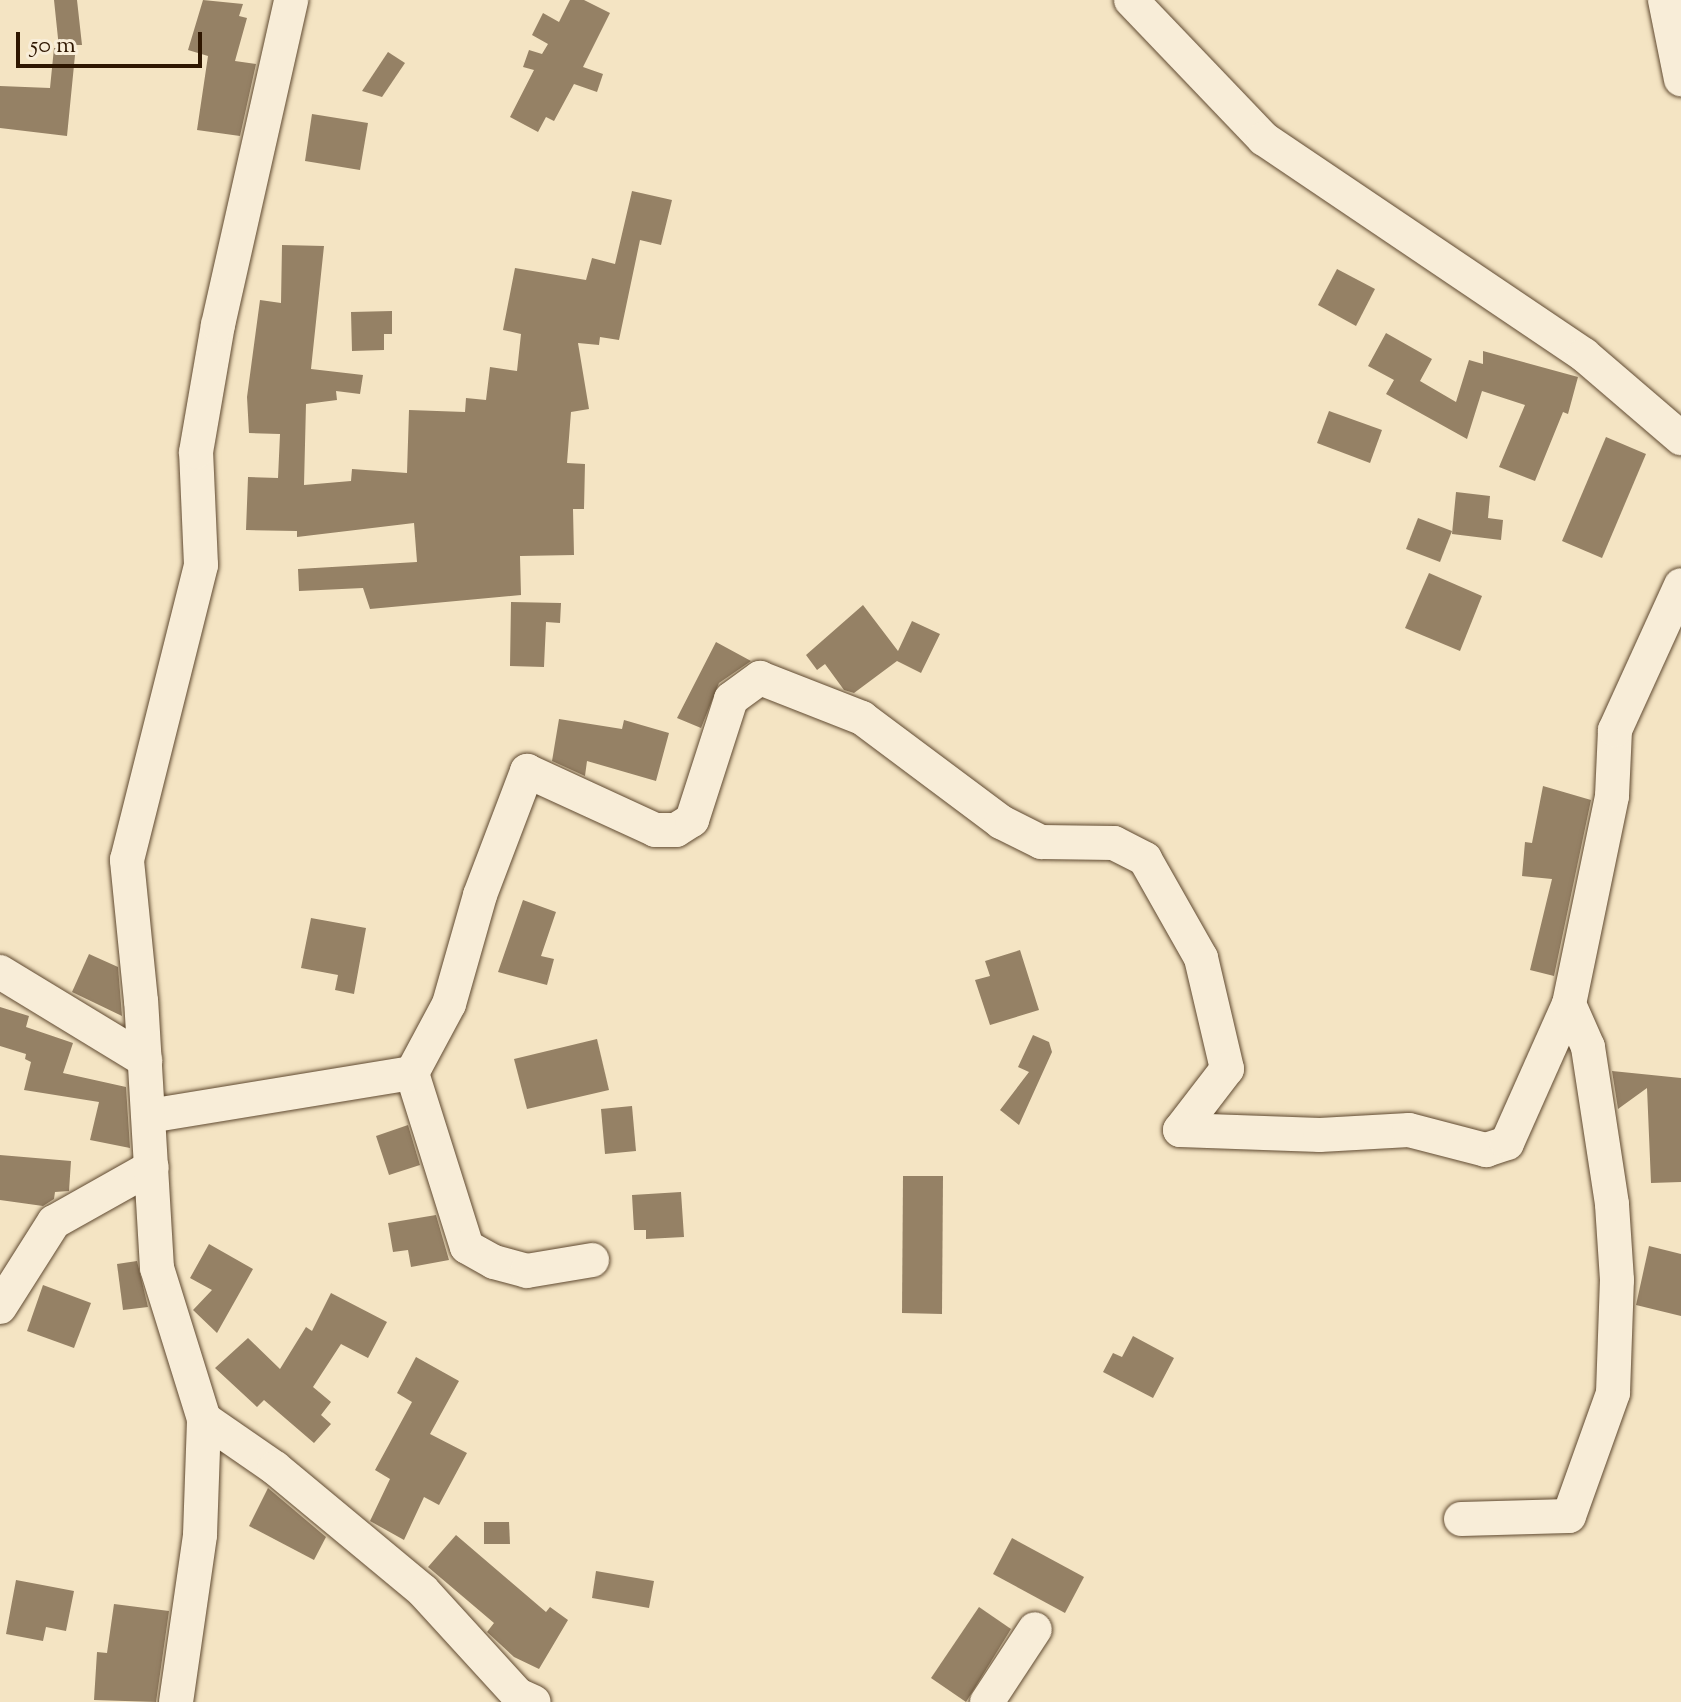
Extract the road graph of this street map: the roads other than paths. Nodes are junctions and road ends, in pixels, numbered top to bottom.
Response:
1 (291, 0) edge
2 (1131, 0) edge
3 (1665, 0) edge
4 (1681, 79) edge
5 (1681, 438) edge
6 (1681, 585) edge
7 (0, 972) edge
8 (1569, 1004) junction
9 (145, 1060) junction
10 (412, 1073) junction
11 (149, 1116) junction
12 (152, 1167) junction
13 (592, 1260) dead end
14 (0, 1307) edge
15 (204, 1419) junction
16 (1461, 1519) dead end
17 (1035, 1629) dead end
18 (176, 1702) edge
19 (534, 1702) edge
20 (987, 1702) edge

1 - 9 street
2 - 5 street
3 - 4 street
6 - 8 street
7 - 9 street
8 - 10 street
8 - 16 street
9 - 11 street
10 - 11 street
10 - 13 street
11 - 12 street
12 - 14 street
12 - 15 street
15 - 18 street
15 - 19 street
17 - 20 street

